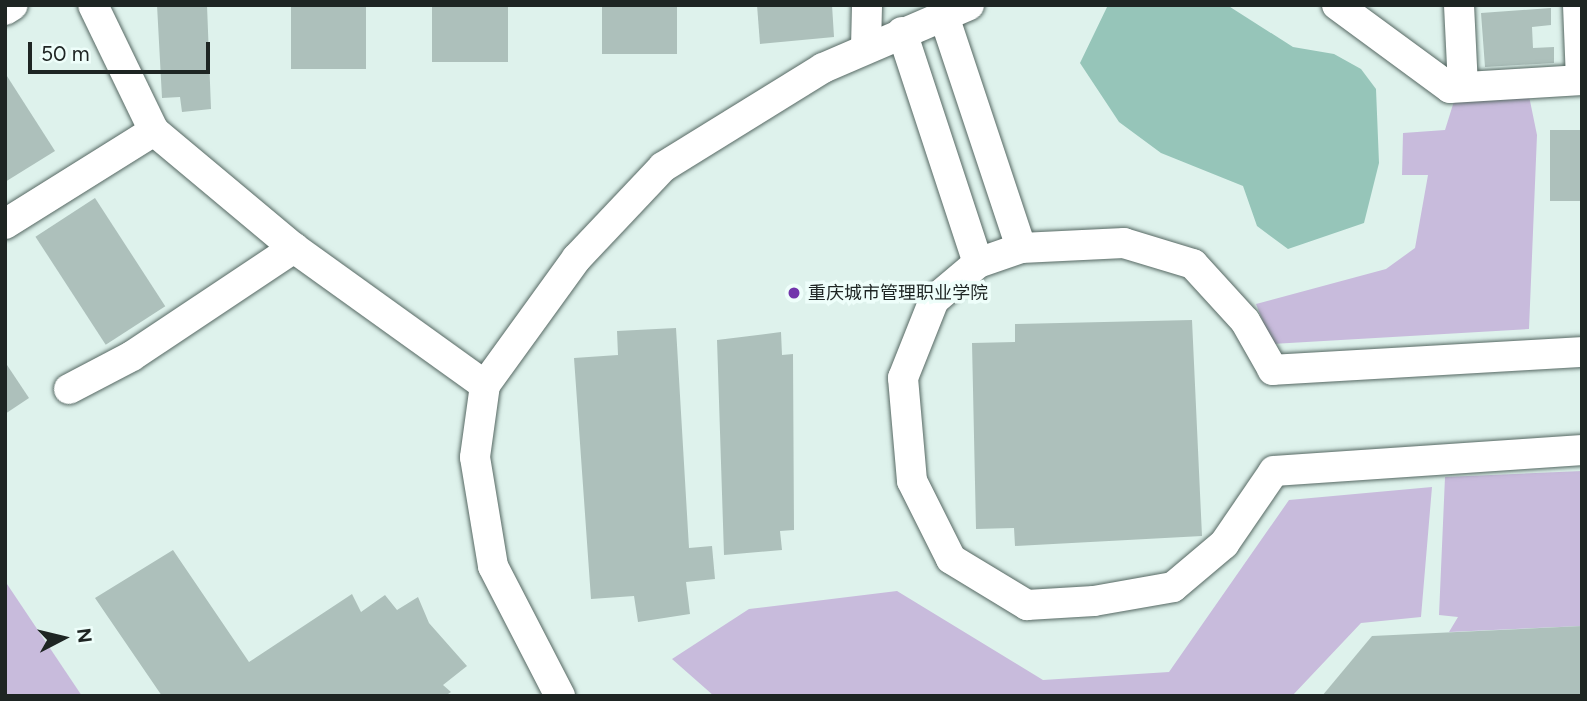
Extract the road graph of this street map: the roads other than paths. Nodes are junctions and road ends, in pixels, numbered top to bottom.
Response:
1 (13, 5) edge
2 (93, 5) edge
3 (867, 5) edge
4 (1337, 5) edge
5 (1459, 5) edge
6 (1578, 5) edge
7 (5, 10) edge
8 (956, 11) edge
9 (902, 32) junction
10 (866, 47) junction
11 (1581, 80) edge
12 (1463, 87) junction
13 (154, 131) junction
14 (5, 224) edge
15 (294, 248) junction
16 (1021, 248) junction
17 (978, 263) junction
18 (1582, 352) edge
19 (485, 386) junction
20 (69, 389) dead end
21 (1582, 450) edge
22 (560, 696) edge

1 - 7 street
2 - 13 street
3 - 10 street
4 - 12 street
5 - 12 street
6 - 11 street
8 - 9 street
8 - 16 street
9 - 10 street
9 - 17 street
10 - 19 street
11 - 12 street
13 - 14 street
13 - 15 street
15 - 19 street
15 - 20 street
16 - 17 street
16 - 18 street
17 - 21 street
19 - 22 street

